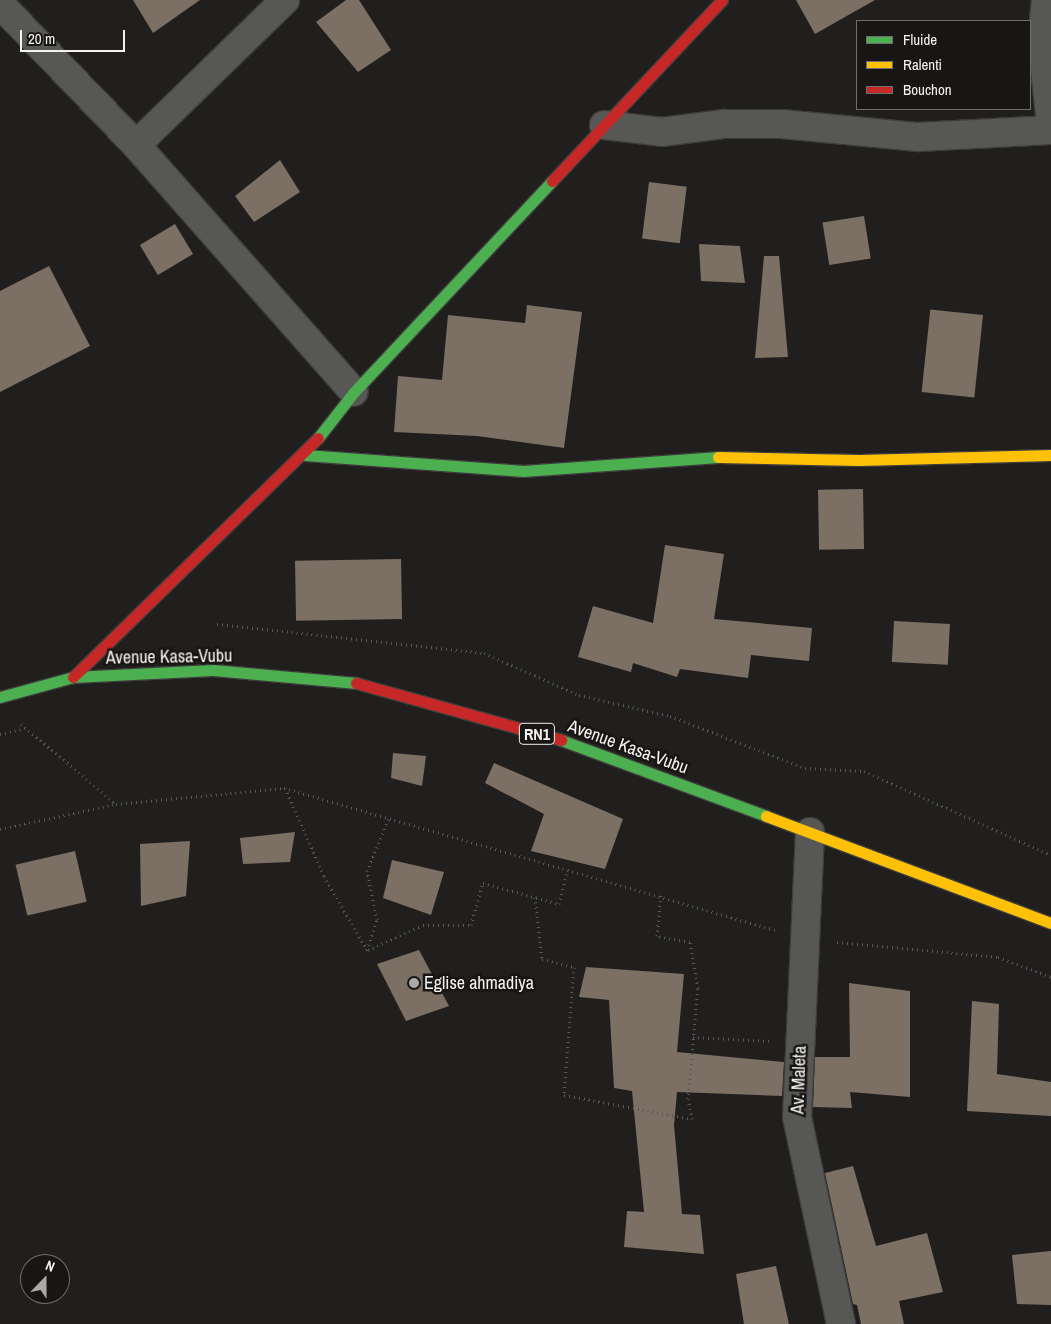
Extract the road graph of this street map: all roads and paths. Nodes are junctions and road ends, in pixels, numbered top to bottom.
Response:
1 (285, 0) edge
2 (722, 0) edge
3 (1046, 0) edge
4 (0, 4) edge
5 (1051, 124) edge
6 (604, 125) junction
7 (1051, 130) edge
8 (136, 146) junction
9 (354, 392) junction
10 (1051, 455) edge
11 (306, 456) junction
12 (217, 624) dead end
13 (72, 677) junction
14 (0, 697) edge
15 (13, 717) dead end
16 (26, 728) junction
17 (0, 734) edge
18 (284, 788) junction
19 (116, 804) junction
20 (389, 817) junction
21 (0, 829) edge
22 (810, 832) junction
23 (1051, 854) edge
24 (568, 869) junction
25 (662, 895) junction
26 (535, 897) junction
27 (1051, 923) edge
28 (805, 939) junction
29 (367, 950) junction
30 (1051, 977) edge
31 (693, 1037) junction
32 (776, 1042) dead end
33 (842, 1324) edge

1 - 8 street
2 - 6 main road
3 - 5 street
4 - 8 street
6 - 7 street
6 - 9 main road
8 - 9 street
9 - 11 main road
10 - 11 main road
11 - 13 main road
12 - 23 path
13 - 14 main road, Avenue Kasa-Vubu / RN1
13 - 22 main road, Avenue Kasa-Vubu / RN1
15 - 16 path
16 - 17 path
16 - 19 path
18 - 19 path
18 - 20 path
18 - 29 path
19 - 21 path
20 - 24 path
20 - 29 path
22 - 27 main road, Avenue Kasa-Vubu / RN1
22 - 28 street, Av. Maleta
24 - 25 path
24 - 26 path
25 - 28 path
25 - 31 path
26 - 29 path
26 - 31 path
28 - 30 path
28 - 33 street, Av. Maleta
31 - 32 path

